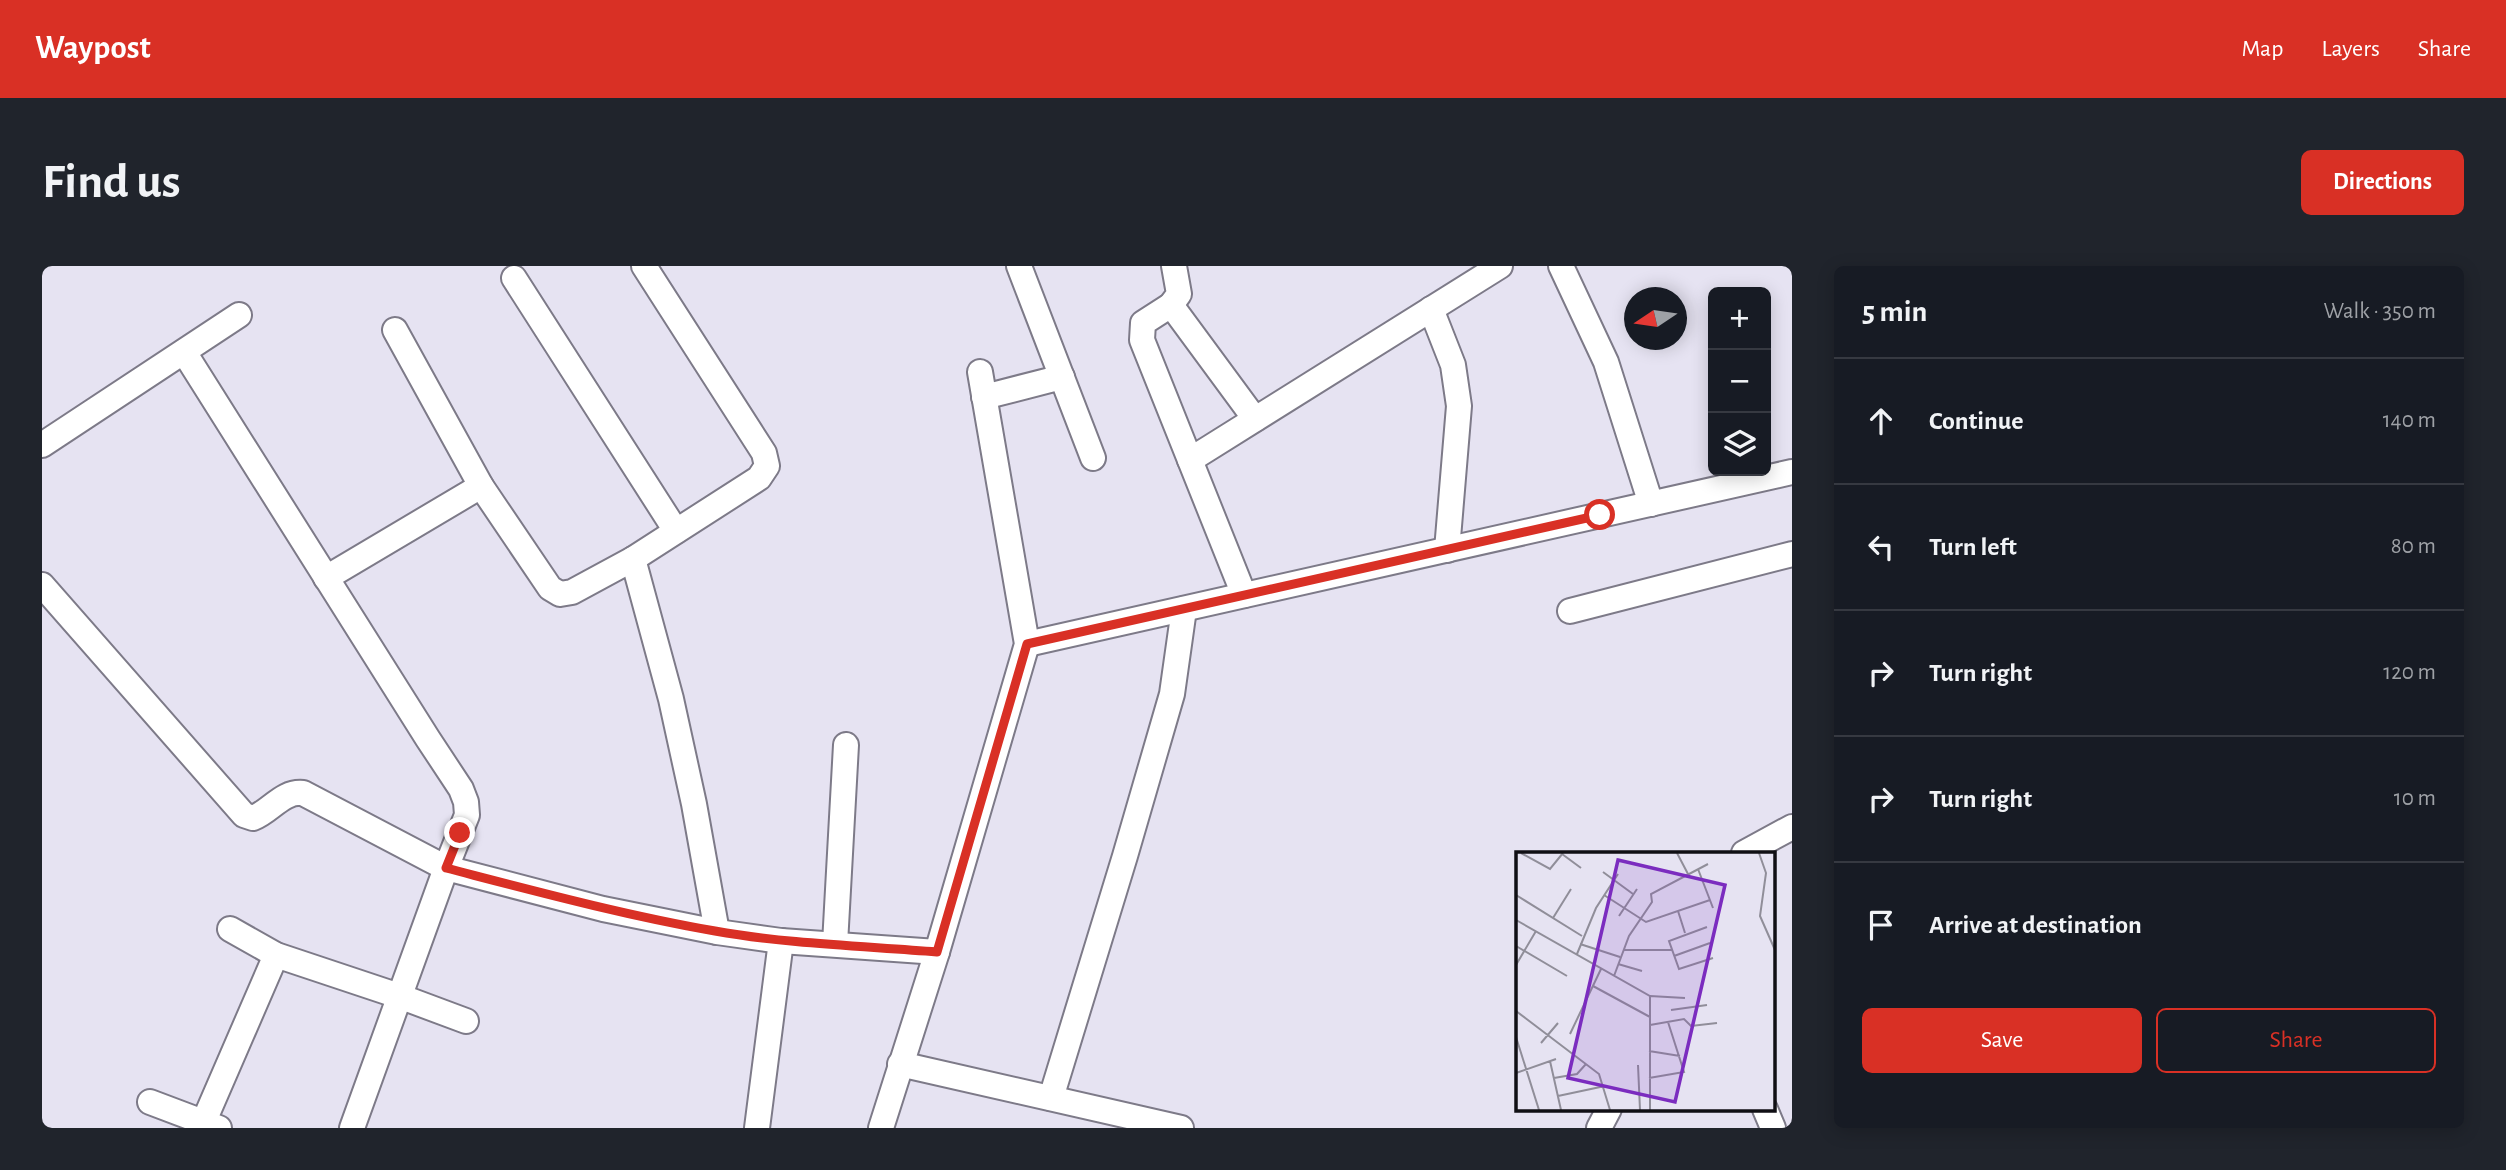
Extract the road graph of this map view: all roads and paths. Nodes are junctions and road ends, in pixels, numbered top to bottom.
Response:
1 (644, 266) edge
2 (1019, 266) edge
3 (1174, 266) edge
4 (1500, 266) edge
5 (1561, 266) edge
6 (514, 278) dead end
7 (1171, 304) junction
8 (1431, 309) junction
9 (239, 315) dead end
10 (395, 330) dead end
11 (184, 352) junction
12 (980, 372) dead end
13 (1062, 377) junction
14 (984, 397) junction
15 (1255, 419) junction
16 (42, 445) edge
17 (1093, 458) dead end
18 (1190, 460) junction
19 (1792, 472) edge
20 (481, 486) junction
21 (1651, 504) junction
22 (676, 531) junction
23 (1447, 550) junction
24 (1792, 554) edge
25 (633, 559) junction
26 (326, 578) junction
27 (42, 585) edge
28 (1244, 596) junction
29 (1184, 609) junction
30 (1570, 611) dead end
31 (1027, 644) junction
32 (846, 745) dead end
33 (1792, 827) edge
34 (1746, 852) edge
35 (446, 868) junction
36 (230, 929) dead end
37 (717, 932) junction
38 (781, 941) junction
39 (835, 944) junction
40 (937, 952) junction
41 (276, 954) junction
42 (399, 996) junction
43 (466, 1021) dead end
44 (901, 1064) junction
45 (1051, 1098) junction
46 (150, 1102) dead end
47 (1608, 1110) edge
48 (1765, 1110) edge
49 (208, 1126) edge
50 (352, 1128) edge
51 (757, 1128) edge
52 (881, 1128) edge
53 (1181, 1128) edge
54 (1599, 1128) edge
55 (1773, 1128) edge

1 - 22 street
2 - 13 street
3 - 7 street
4 - 8 street
5 - 21 street
6 - 22 street
7 - 15 street
7 - 18 street
8 - 15 street
8 - 23 street
9 - 11 street
10 - 20 street
11 - 16 street
11 - 26 street
12 - 14 street
13 - 14 street
13 - 17 street
14 - 31 street
15 - 18 street
18 - 28 street
19 - 21 street
20 - 25 street
20 - 26 street
21 - 23 street
22 - 25 street
23 - 28 street
24 - 30 street
25 - 37 street
26 - 35 street
27 - 35 street
28 - 29 street
29 - 31 street
29 - 45 street
31 - 40 street
32 - 39 street
33 - 34 street
35 - 37 street
35 - 42 street
36 - 41 street
37 - 38 street
38 - 39 street
38 - 51 street
39 - 40 street
40 - 44 street
41 - 42 street
41 - 49 street
42 - 43 street
42 - 50 street
44 - 45 street
44 - 52 street
45 - 53 street
46 - 49 street
47 - 54 street
48 - 55 street

